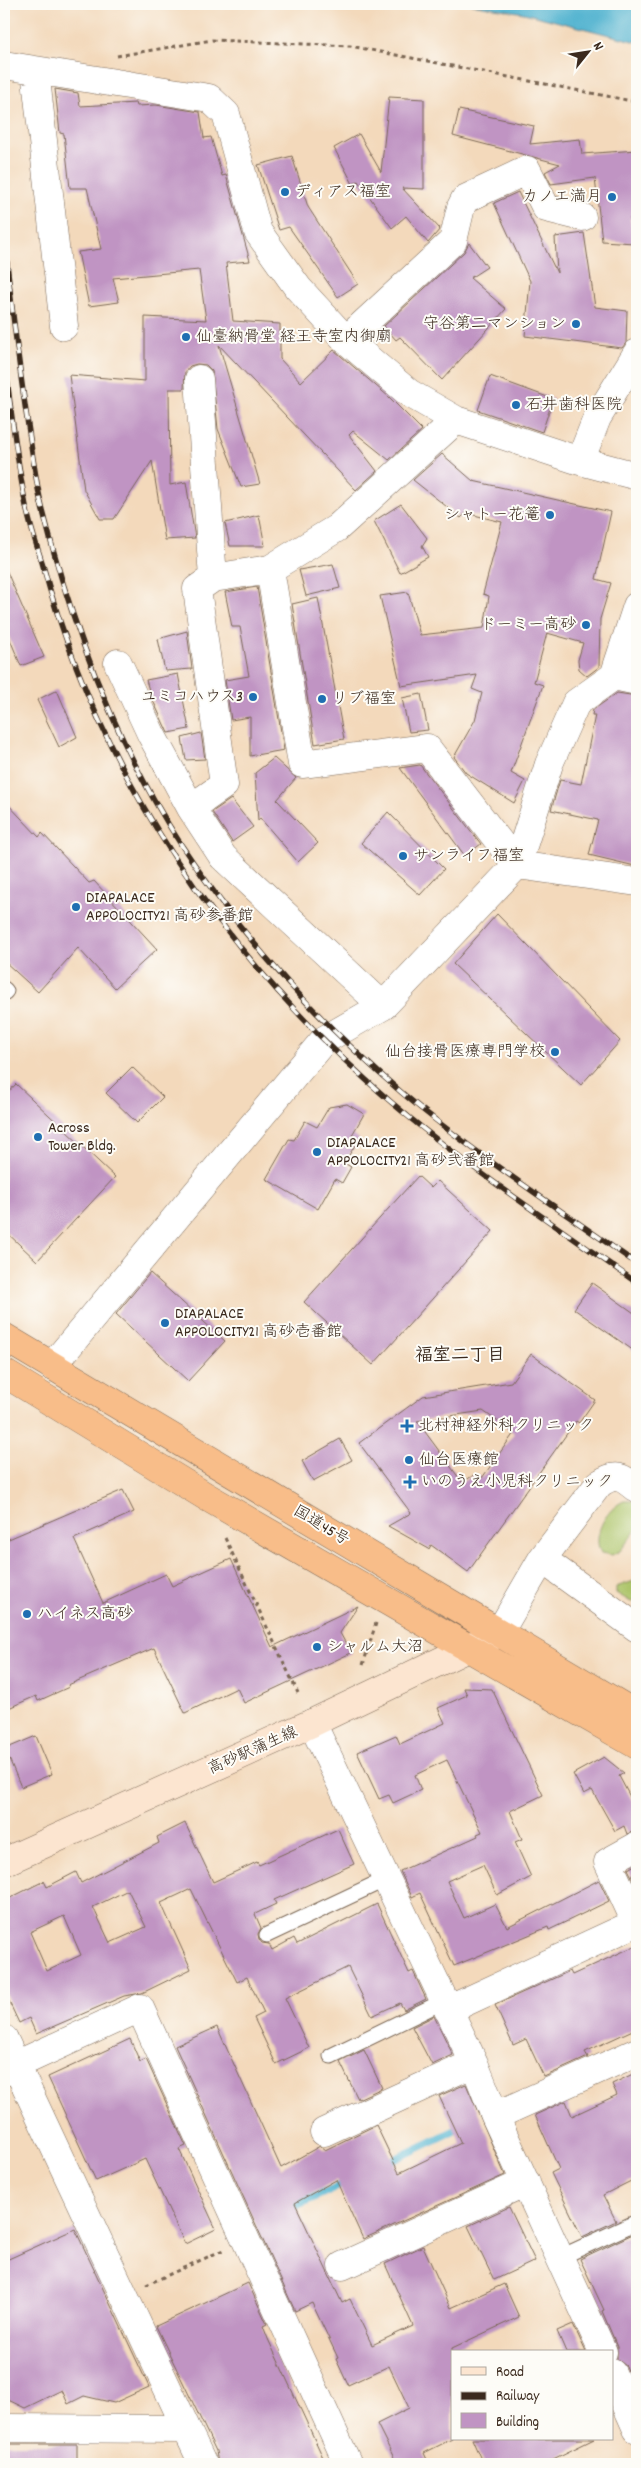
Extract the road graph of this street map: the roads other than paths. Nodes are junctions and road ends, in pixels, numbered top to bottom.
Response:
1 (4, 65) edge
2 (35, 70) junction
3 (582, 217) dead end
4 (64, 326) dead end
5 (346, 340) junction
6 (637, 353) edge
7 (199, 379) dead end
8 (456, 420) junction
9 (580, 461) junction
10 (637, 476) edge
11 (270, 569) junction
12 (213, 578) junction
13 (637, 606) edge
14 (118, 663) dead end
15 (626, 678) edge
16 (191, 808) junction
17 (518, 865) junction
18 (637, 882) edge
19 (4, 989) edge
20 (4, 993) edge
21 (383, 1006) junction
22 (4, 1337) edge
23 (52, 1366) junction
24 (4, 1372) edge
25 (637, 1488) edge
26 (542, 1559) junction
27 (637, 1628) edge
28 (499, 1633) junction
29 (471, 1649) junction
30 (637, 1715) edge
31 (312, 1724) junction
32 (637, 1745) edge
33 (637, 1846) edge
34 (4, 1862) edge
35 (386, 1879) junction
36 (637, 1924) edge
37 (267, 1935) dead end
38 (446, 2006) junction
39 (4, 2039) edge
40 (637, 2052) edge
41 (331, 2056) dead end
42 (474, 2063) junction
43 (10, 2069) edge
44 (495, 2116) junction
45 (324, 2132) dead end
46 (526, 2182) junction
47 (637, 2222) edge
48 (561, 2257) junction
49 (342, 2266) dead end
50 (602, 2350) edge
51 (614, 2377) edge
52 (4, 2428) edge
53 (186, 2429) junction
54 (637, 2429) edge
55 (203, 2464) edge
56 (348, 2464) edge

1 - 2 street
2 - 4 street
2 - 5 street
3 - 5 street
5 - 8 street
6 - 9 street
7 - 12 street
8 - 9 street
8 - 11 street
9 - 10 street
11 - 12 street
11 - 17 street
12 - 16 street
13 - 15 street
14 - 16 street
15 - 17 street
16 - 21 street
17 - 18 street
17 - 21 street
19 - 20 lane
21 - 23 street
22 - 23 highway, 国道45号
23 - 28 highway, 国道45号
24 - 29 highway, 国道45号
25 - 26 street
26 - 27 street
26 - 28 street
28 - 29 street, 高砂駅蒲生線
28 - 30 highway, 国道45号
29 - 31 street, 高砂駅蒲生線
29 - 32 highway, 国道45号
31 - 34 street, 高砂駅蒲生線
31 - 35 street
33 - 36 street
35 - 37 lane
35 - 38 street
36 - 38 street
38 - 41 lane
38 - 42 street
39 - 43 street
40 - 44 street
42 - 44 street
42 - 45 street
43 - 53 street
43 - 56 street
44 - 46 street
46 - 48 street
46 - 49 street
47 - 48 lane
48 - 50 street
51 - 54 street
52 - 53 street
53 - 55 street

